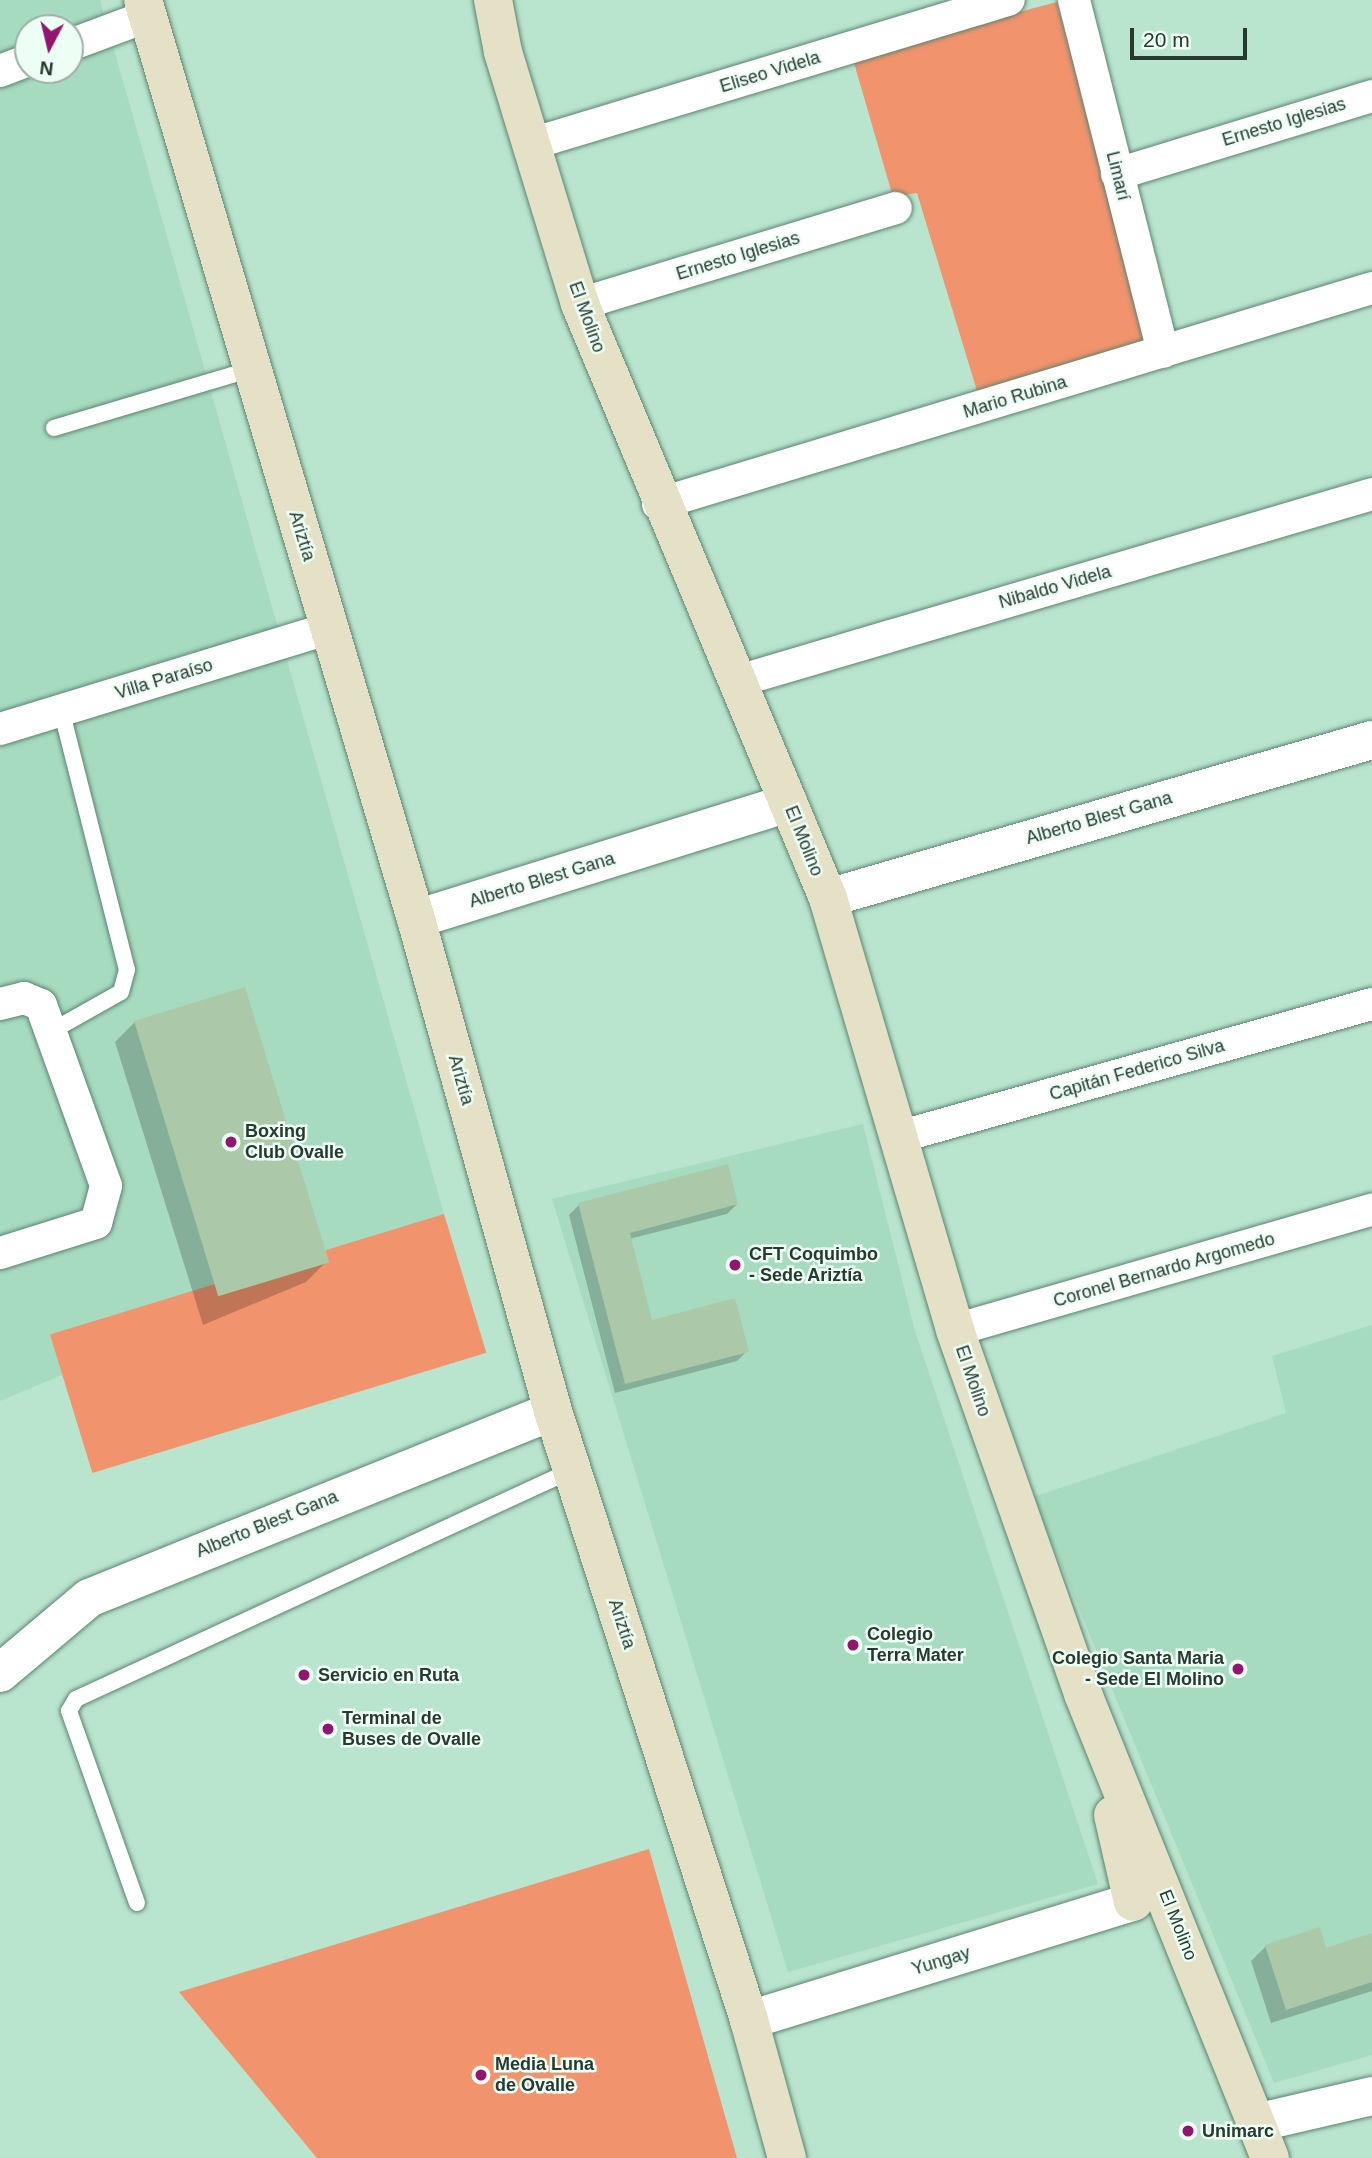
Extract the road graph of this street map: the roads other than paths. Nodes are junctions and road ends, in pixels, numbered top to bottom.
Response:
1 (493, 0) edge
2 (1009, 0) edge
3 (1074, 0) edge
4 (145, 8) edge
5 (84, 38) edge
6 (1372, 96) edge
7 (531, 144) junction
8 (1117, 174) junction
9 (896, 208) dead end
10 (1372, 288) edge
11 (580, 304) junction
12 (1163, 352) junction
13 (252, 369) junction
14 (54, 428) dead end
15 (1372, 494) edge
16 (658, 504) junction
17 (328, 629) junction
18 (738, 681) junction
19 (61, 710) junction
20 (0, 729) edge
21 (1372, 740) edge
22 (788, 803) junction
23 (828, 898) junction
24 (416, 919) junction
25 (0, 1004) edge
26 (1372, 1004) edge
27 (50, 1031) junction
28 (902, 1136) junction
29 (1372, 1210) edge
30 (0, 1253) edge
31 (955, 1330) junction
32 (553, 1411) junction
33 (572, 1470) junction
34 (0, 1673) edge
35 (1083, 1694) junction
36 (1133, 1902) joint
37 (137, 1903) dead end
38 (749, 2020) junction
39 (1372, 2096) edge
40 (1263, 2141) edge
41 (787, 2158) edge

1 - 7 main road, El Molino
2 - 7 street, Eliseo Videla
3 - 8 street, Limarí
4 - 5 street
4 - 13 main road, Ariztía
6 - 8 street, Ernesto Iglesias
7 - 11 main road, El Molino
8 - 12 street, Limarí
9 - 11 street, Ernesto Iglesias
10 - 12 street, Mario Rubina
11 - 16 main road, El Molino
12 - 16 street, Mario Rubina
13 - 14 lane
13 - 17 main road, Ariztía
15 - 18 street, Nibaldo Videla
16 - 18 main road, El Molino
17 - 19 street, Villa Paraíso
17 - 24 main road, Ariztía
18 - 22 main road, El Molino
19 - 20 street, Villa Paraíso
19 - 27 lane
21 - 23 street, Alberto Blest Gana
22 - 23 main road, El Molino
22 - 24 street, Alberto Blest Gana
23 - 28 main road, El Molino
24 - 32 main road, Ariztía
25 - 27 street
26 - 28 street, Capitán Federico Silva
27 - 30 street
28 - 31 main road, El Molino
29 - 31 street, Coronel Bernardo Argomedo
31 - 35 main road, El Molino
32 - 33 main road, Ariztía
32 - 34 street, Alberto Blest Gana
33 - 37 lane
33 - 38 main road, Ariztía
35 - 36 main road, El Molino
35 - 40 main road, El Molino
36 - 38 street, Yungay
38 - 41 main road, Ariztía
39 - 40 street

